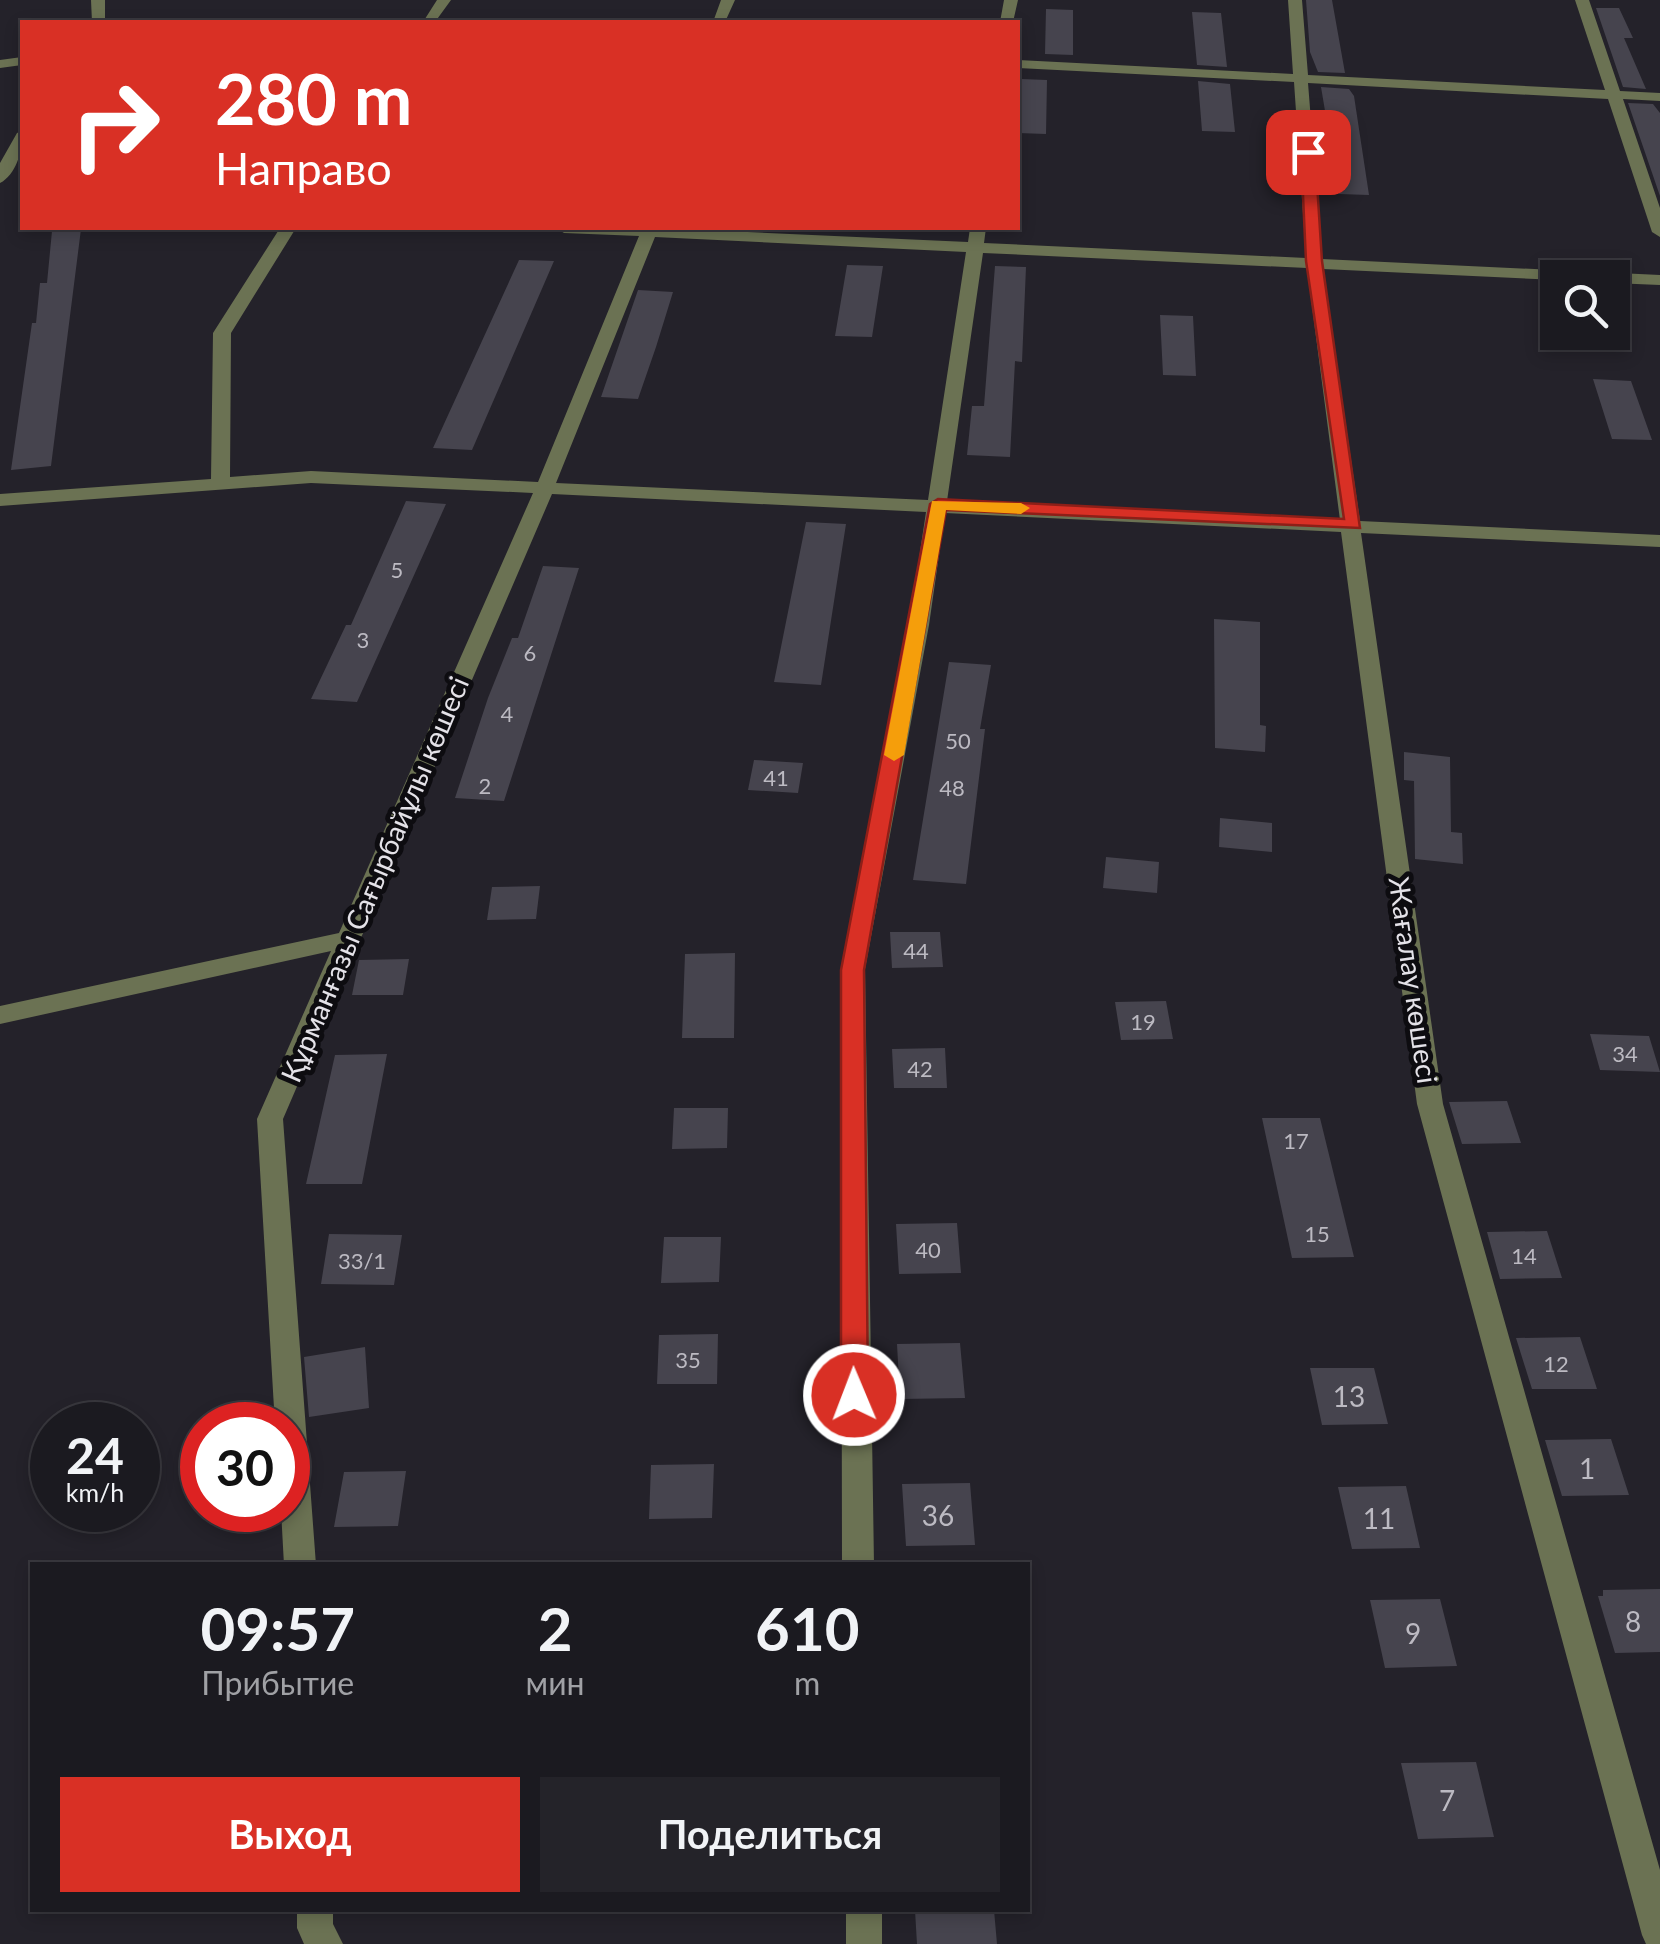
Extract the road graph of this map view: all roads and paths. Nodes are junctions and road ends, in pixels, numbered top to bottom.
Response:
1 (1296, 0) edge
2 (1582, 0) edge
3 (1020, 64) edge
4 (1304, 80) junction
5 (1610, 94) junction
6 (1660, 97) edge
7 (20, 140) edge
8 (0, 178) edge
9 (287, 230) edge
10 (651, 230) edge
11 (698, 230) edge
12 (1660, 232) edge
13 (977, 236) edge
14 (1314, 261) junction
15 (1660, 280) edge
16 (220, 483) junction
17 (546, 484) junction
18 (0, 500) edge
19 (938, 504) junction
20 (1354, 524) junction
21 (1660, 541) edge
22 (348, 940) junction
23 (0, 1015) edge
24 (300, 1562) edge
25 (858, 1562) edge
26 (315, 1912) edge
27 (864, 1912) edge
28 (1660, 1935) edge
29 (325, 1944) edge
30 (864, 1944) edge

1 - 4 street, Жағалау көшесі
2 - 5 street
3 - 4 street
4 - 5 street
4 - 14 street, Жағалау көшесі
5 - 6 street
5 - 12 street
7 - 8 street
9 - 16 street
10 - 17 street, Құрманғазы Сағырбайұлы көшесі
11 - 13 street
13 - 14 street
13 - 19 street
14 - 15 street
14 - 20 street, Жағалау көшесі
16 - 17 street
16 - 18 street
17 - 19 street
17 - 22 street, Құрманғазы Сағырбайұлы көшесі
19 - 20 street
19 - 25 street
20 - 21 street
20 - 28 street, Жағалау көшесі
22 - 23 street
22 - 24 street, Құрманғазы Сағырбайұлы көшесі
26 - 29 street
27 - 30 street

